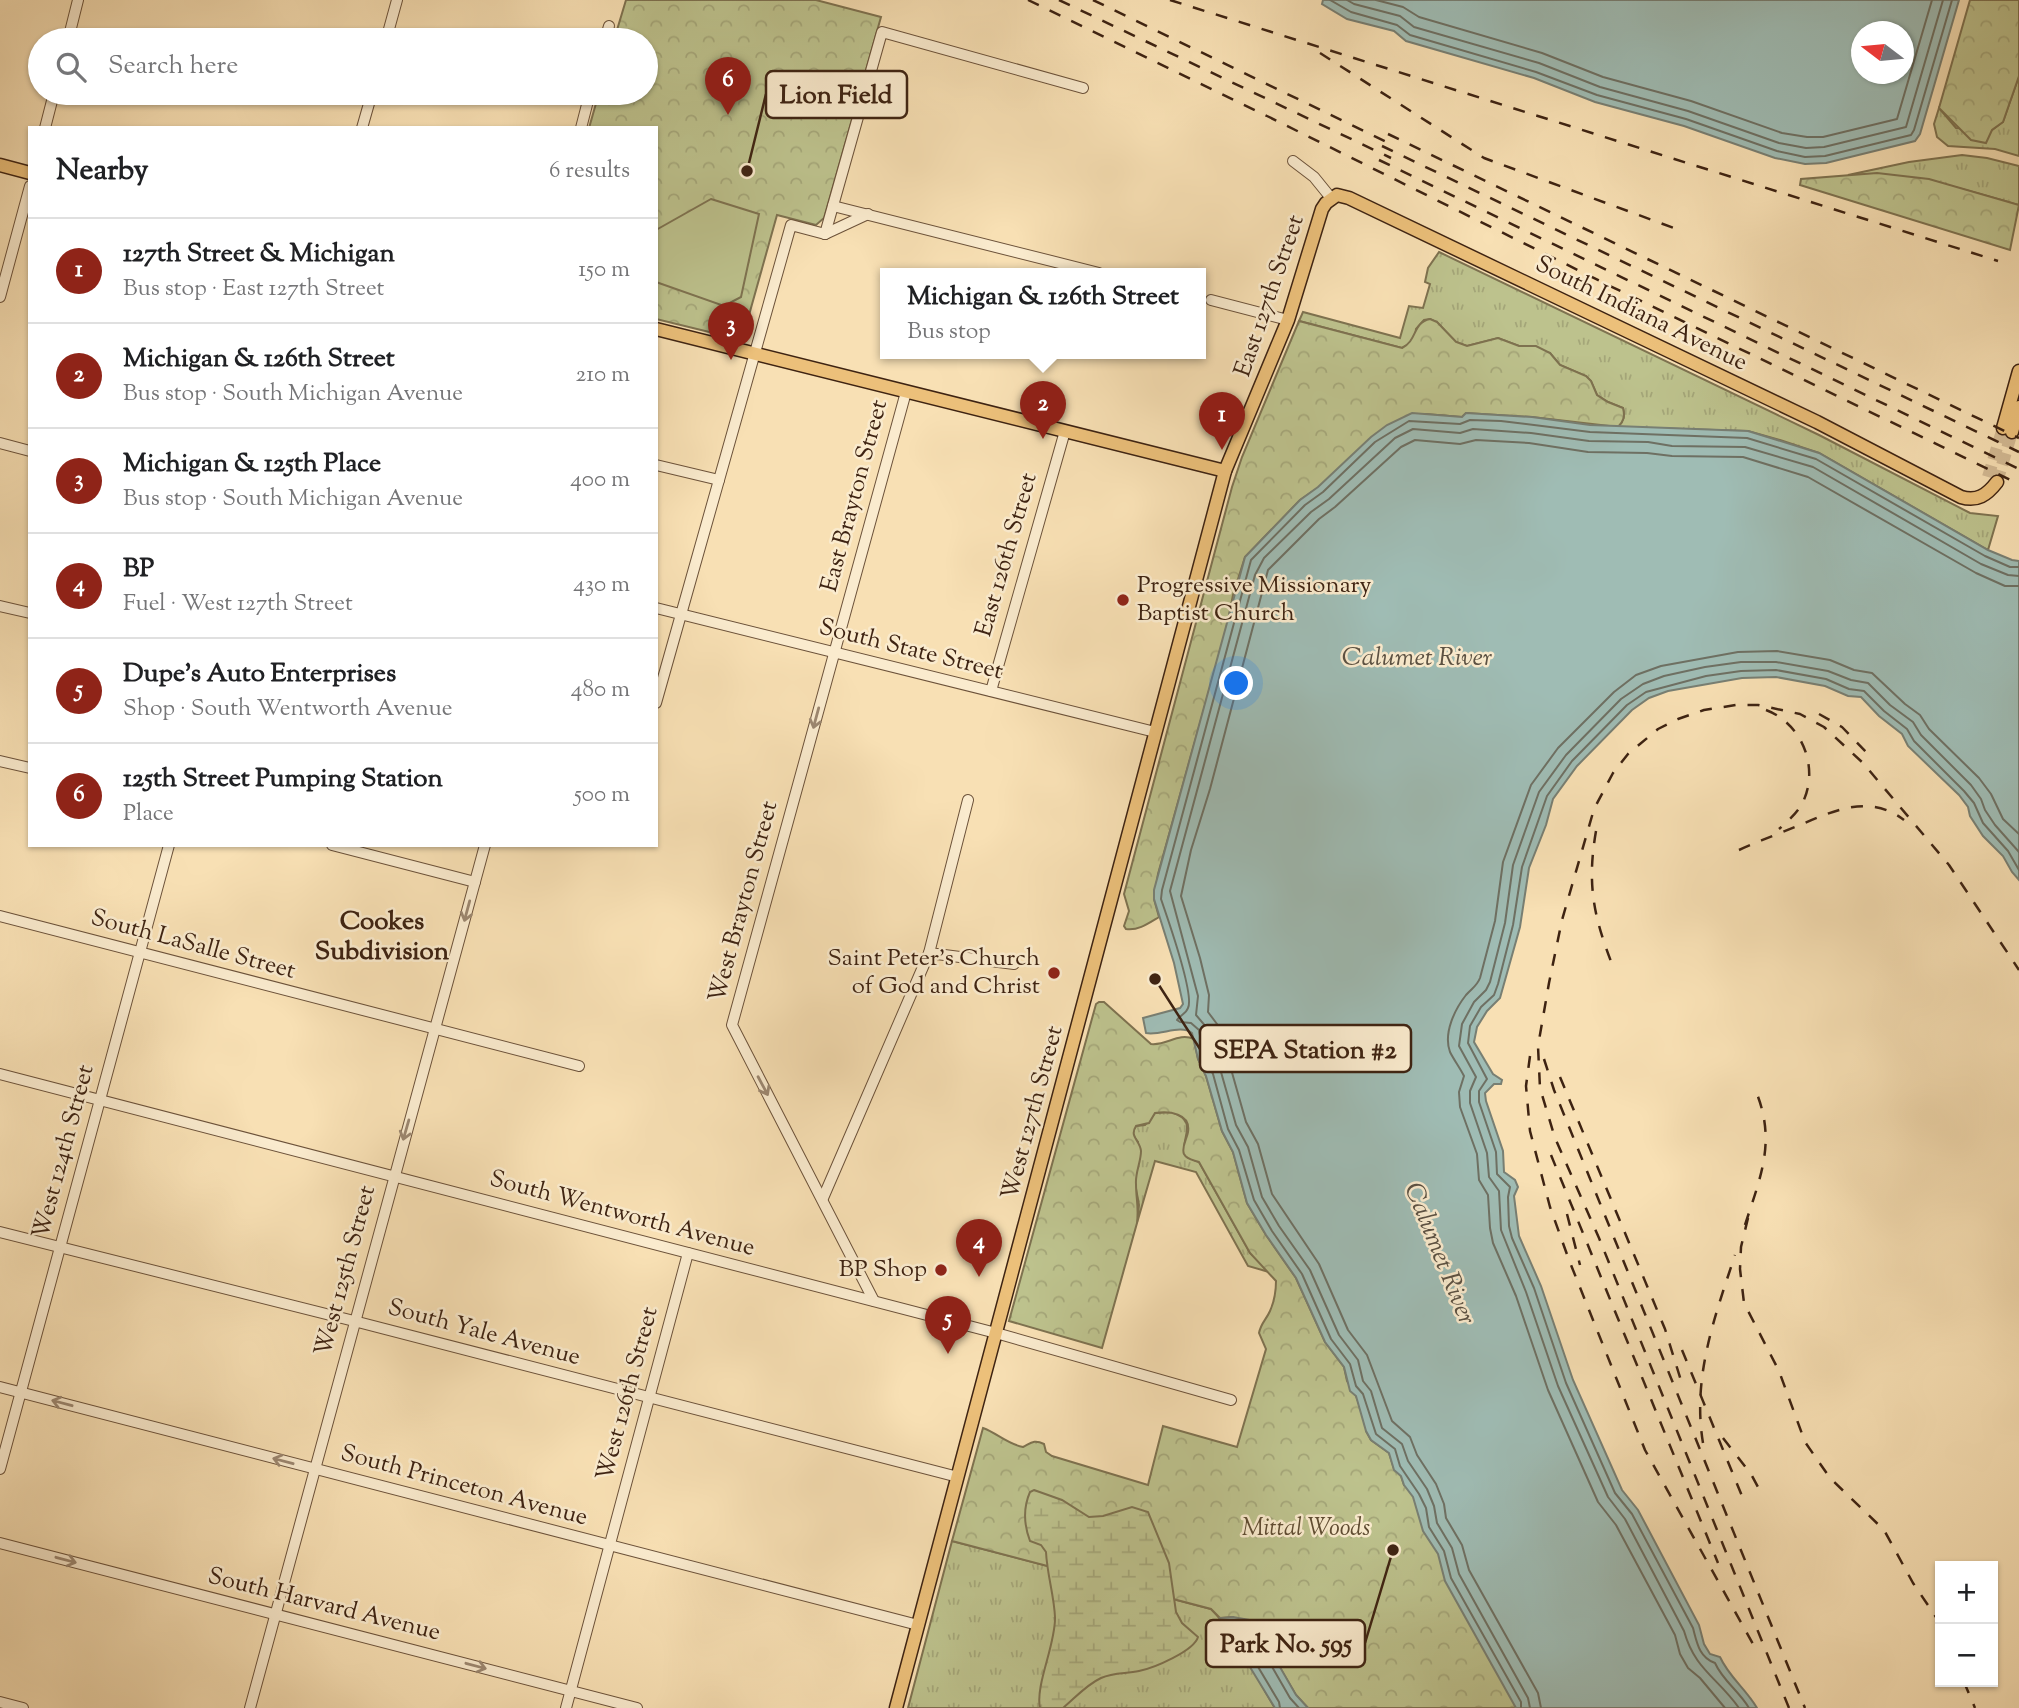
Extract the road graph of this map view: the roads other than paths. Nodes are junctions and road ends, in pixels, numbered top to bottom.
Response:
1 (78, 0) edge
2 (397, 0) edge
3 (71, 28) edge
4 (389, 28) edge
5 (1083, 88) dead end
6 (51, 105) edge
7 (369, 105) edge
8 (587, 105) edge
9 (46, 126) edge
10 (363, 126) edge
11 (581, 126) edge
12 (1293, 161) dead end
13 (0, 165) edge
14 (28, 172) edge
15 (28, 193) edge
16 (1331, 198) junction
17 (833, 206) junction
18 (867, 214) junction
19 (825, 234) junction
20 (1079, 268) edge
21 (0, 297) edge
22 (1211, 300) dead end
23 (1288, 320) junction
24 (658, 329) edge
25 (754, 353) junction
26 (2019, 371) edge
27 (906, 392) junction
28 (2019, 407) edge
29 (1065, 431) junction
30 (0, 443) edge
31 (28, 450) edge
32 (658, 465) edge
33 (1225, 471) junction
34 (719, 480) junction
35 (1993, 480) tunnel mouth
36 (0, 606) edge
37 (658, 608) edge
38 (28, 613) edge
39 (681, 614) junction
40 (834, 652) junction
41 (991, 691) junction
42 (658, 697) edge
43 (1155, 732) junction
44 (0, 761) edge
45 (28, 768) edge
46 (968, 800) dead end
47 (168, 847) edge
48 (340, 847) edge
49 (484, 847) edge
50 (475, 882) junction
51 (0, 916) edge
52 (140, 952) junction
53 (929, 953) junction
54 (1014, 964) dead end
55 (435, 1029) junction
56 (579, 1066) dead end
57 (0, 1074) edge
58 (100, 1100) junction
59 (394, 1176) junction
60 (823, 1198) junction
61 (0, 1232) edge
62 (60, 1248) junction
63 (688, 1253) junction
64 (874, 1301) junction
65 (354, 1321) junction
66 (996, 1333) junction
67 (0, 1387) edge
68 (21, 1392) junction
69 (649, 1398) junction
70 (1231, 1400) dead end
71 (0, 1469) edge
72 (314, 1469) junction
73 (958, 1478) junction
74 (0, 1543) edge
75 (609, 1546) junction
76 (275, 1614) junction
77 (918, 1625) junction
78 (570, 1691) junction
79 (0, 1702) edge
80 (23, 1708) edge
81 (250, 1708) edge
82 (566, 1708) edge
83 (637, 1708) edge
84 (897, 1708) edge

1 - 3 street
2 - 4 street
5 - 17 street
6 - 9 street
7 - 10 street
8 - 11 street
12 - 16 street
13 - 14 main road
15 - 21 street
16 - 23 main road, East 127th Street
16 - 35 main road, South Indiana Avenue
17 - 18 street
17 - 19 street
18 - 19 street
18 - 20 street
19 - 25 street
22 - 23 street
23 - 33 main road, East 127th Street
24 - 25 main road
25 - 27 main road
25 - 34 street
26 - 28 main road
27 - 29 main road
27 - 40 street, East Brayton Street
29 - 33 main road
29 - 41 street, East 126th Street
30 - 31 street
32 - 34 street
33 - 43 main road, East 127th Street
34 - 39 street
36 - 38 street
37 - 39 street, South State Street
39 - 40 street, South State Street
39 - 42 street
40 - 41 street, South State Street
40 -> 60 street, West Brayton Street
41 - 43 street, South State Street
43 - 66 main road, West 127th Street
44 - 45 street
46 - 53 street
47 - 52 street, West 124th Street
48 - 50 street
49 - 50 street, West 125th Street
50 -> 55 street, West 125th Street
51 - 52 street, South LaSalle Street
52 - 55 street, South LaSalle Street
52 - 58 street, West 124th Street
53 - 54 street
53 - 60 street
55 - 56 street, South LaSalle Street
55 -> 59 street, West 125th Street
57 - 58 street, South Wentworth Avenue
58 - 59 street, South Wentworth Avenue
58 - 62 street, West 124th Street
59 - 63 street, South Wentworth Avenue
59 - 65 street, West 125th Street
60 - 64 street, West Brayton Street
61 - 62 street, South Yale Avenue
62 - 65 street, South Yale Avenue
62 - 68 street, West 124th Street
63 - 64 street, South Wentworth Avenue
63 - 69 street, West 126th Street
64 - 66 street, South Wentworth Avenue
65 - 69 street, South Yale Avenue
65 - 72 street, West 125th Street
66 - 70 street, South Wentworth Avenue
66 - 73 main road, West 127th Street
67 - 68 street, South Princeton Avenue
68 - 71 street, West 124th Street
72 -> 68 street, South Princeton Avenue
69 - 73 street, South Yale Avenue
69 - 75 street, West 126th Street
72 - 75 street, South Princeton Avenue
72 - 76 street, West 125th Street
73 - 77 main road, West 127th Street
74 -> 76 street, South Harvard Avenue
75 - 77 street, South Princeton Avenue
75 - 78 street, West 126th Street
76 -> 78 street, South Harvard Avenue
76 - 81 street, West 125th Street
77 - 84 main road, West 127th Street
78 - 82 street, West 126th Street
78 - 83 street, South Harvard Avenue
79 - 80 street

